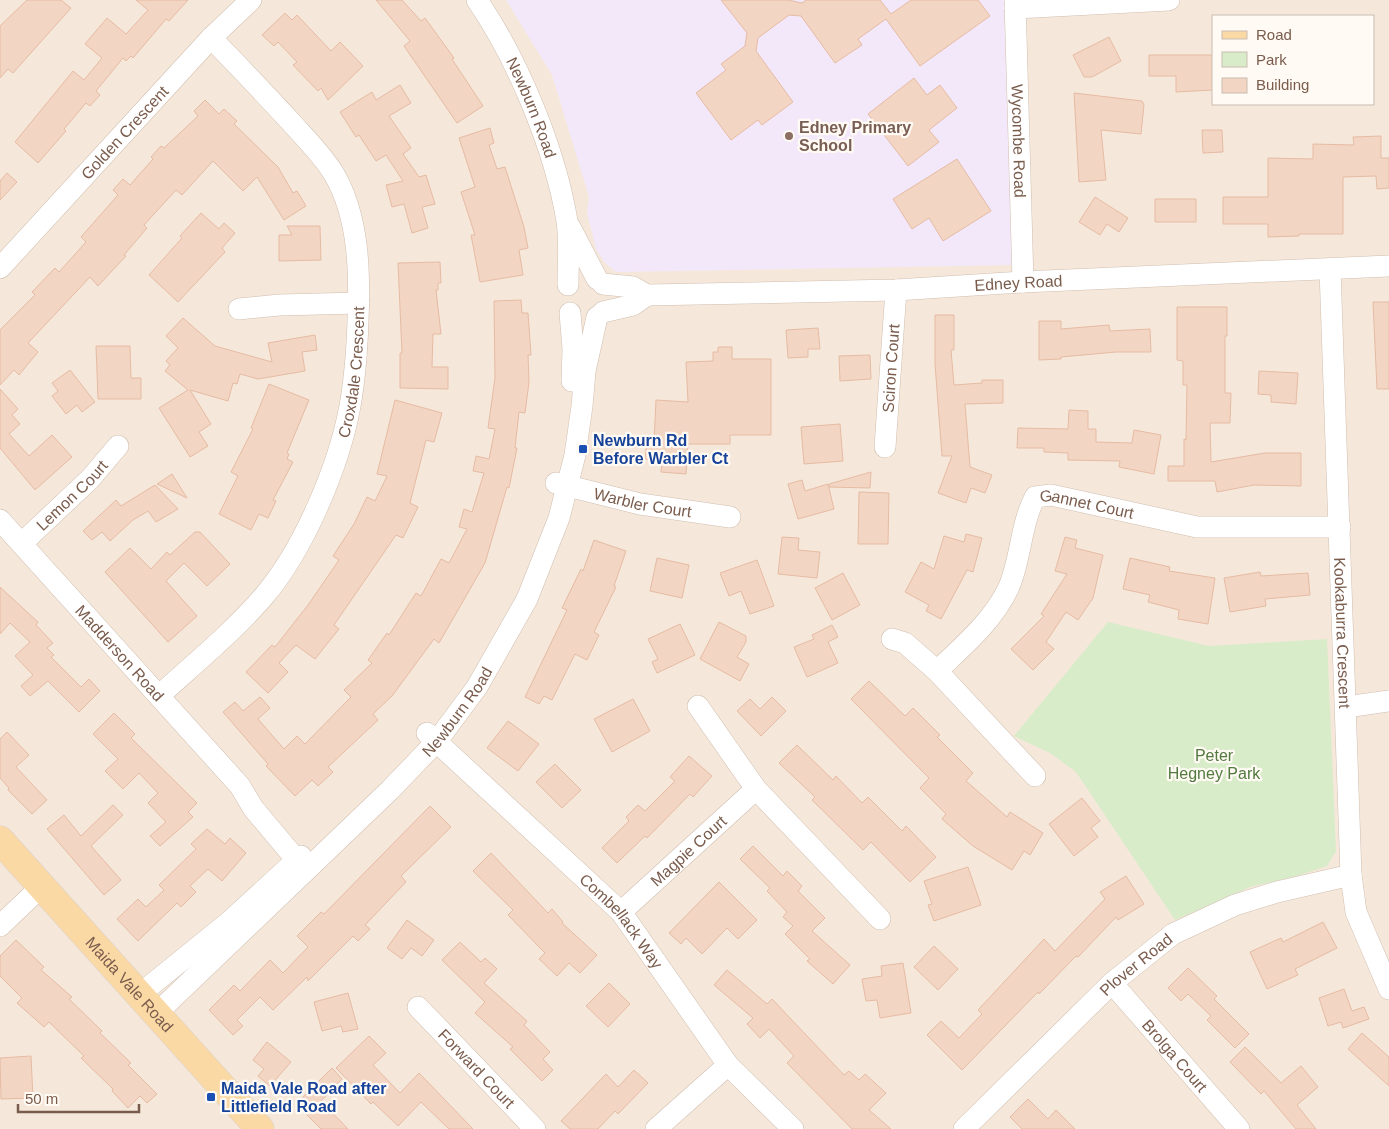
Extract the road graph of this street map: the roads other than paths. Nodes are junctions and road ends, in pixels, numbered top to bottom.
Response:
1 (251, 0) edge
2 (477, 0) edge
3 (1169, 0) edge
4 (1015, 4) edge
5 (211, 38) junction
6 (567, 223) junction
7 (1389, 266) edge
8 (0, 268) edge
9 (1330, 269) junction
10 (600, 281) junction
11 (1023, 282) junction
12 (568, 285) junction
13 (896, 290) junction
14 (648, 295) junction
15 (359, 303) junction
16 (239, 309) dead end
17 (570, 313) junction
18 (600, 314) junction
19 (118, 446) dead end
20 (885, 447) dead end
21 (562, 485) junction
22 (730, 517) dead end
23 (0, 520) edge
24 (1340, 527) junction
25 (22, 543) junction
26 (892, 639) dead end
27 (937, 671) junction
28 (160, 695) junction
29 (1389, 701) edge
30 (698, 706) dead end
31 (1346, 706) junction
32 (432, 737) junction
33 (1036, 776) dead end
34 (756, 789) junction
35 (0, 840) edge
36 (308, 860) junction
37 (1351, 875) junction
38 (42, 886) junction
39 (621, 912) junction
40 (880, 919) dead end
41 (0, 926) edge
42 (1112, 983) junction
43 (1389, 989) edge
44 (148, 1003) junction
45 (418, 1007) dead end
46 (728, 1065) junction
47 (260, 1129) edge
48 (535, 1129) edge
49 (656, 1129) edge
50 (793, 1129) edge
51 (964, 1129) edge
52 (1239, 1129) edge

1 - 5 street, Golden Crescent
2 - 6 street, Newburn Road
3 - 4 street
4 - 11 street, Wycombe Road
5 - 8 street, Golden Crescent
5 - 15 street, Croxdale Crescent
6 - 10 street, Newburn Road
6 - 12 street, Newburn Road
7 - 9 street, Edney Road
9 - 11 street, Edney Road
9 - 24 street, Kookaburra Crescent
10 - 12 street
10 - 14 street, Edney Road
10 - 18 street
11 - 13 street, Edney Road
12 - 17 street
13 - 14 street, Edney Road
13 - 20 street, Sciron Court
14 - 18 street, Edney Road
15 - 16 street
15 - 28 street, Croxdale Crescent
17 - 18 street
17 - 21 street, Newburn Road
18 - 21 street, Newburn Road
19 - 25 street, Lemon Court
21 - 22 street, Warbler Court
21 - 32 street, Newburn Road
23 - 25 street, Madderson Road
24 - 27 street, Gannet Court
24 - 31 street, Kookaburra Crescent
25 - 28 street, Madderson Road
26 - 27 street
27 - 33 street
28 - 36 street, Madderson Road
29 - 31 street
30 - 34 street
31 - 37 street, Kookaburra Crescent
32 - 36 street, Newburn Road
32 - 39 street, Combellack Way
34 - 39 street, Magpie Court
34 - 40 street
35 - 38 main road, Maida Vale Road
36 - 44 street, Newburn Road
37 - 42 street, Plover Road
37 - 43 street, Kookaburra Crescent
38 - 41 street
38 - 44 main road, Maida Vale Road
39 - 46 street, Combellack Way
42 - 51 street, Plover Road
42 - 52 street, Brolga Court
44 - 47 main road, Maida Vale Road
45 - 48 street, Forward Court
46 - 49 street
46 - 50 street, Combellack Way

